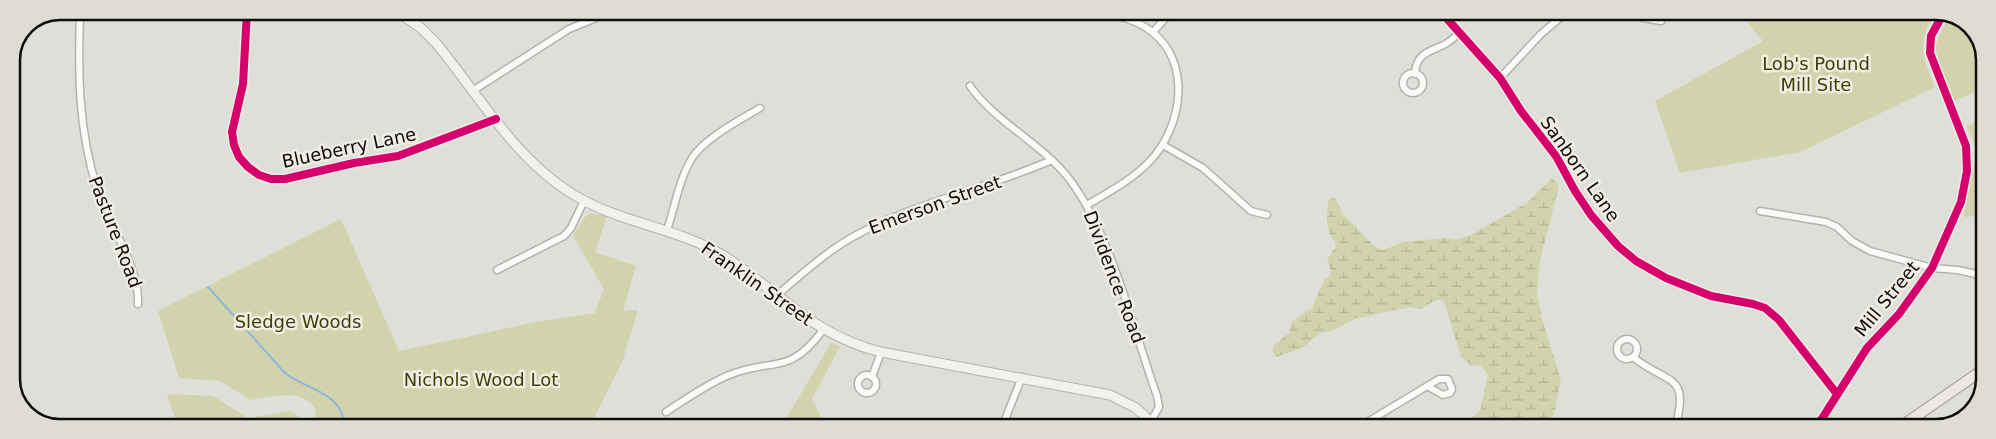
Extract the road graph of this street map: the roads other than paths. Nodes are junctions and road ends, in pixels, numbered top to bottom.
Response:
1 (80, 20) edge
2 (247, 20) edge
3 (409, 20) edge
4 (591, 20) edge
5 (1129, 20) edge
6 (1164, 20) edge
7 (1449, 20) edge
8 (1558, 20) edge
9 (1655, 20) edge
10 (1939, 20) edge
11 (1661, 21) dead end
12 (1153, 32) junction
13 (1460, 32) junction
14 (1415, 74) dead end
15 (1500, 78) junction
16 (970, 86) dead end
17 (474, 90) junction
18 (760, 108) dead end
19 (496, 119) junction
20 (1162, 146) junction
21 (1052, 160) junction
22 (584, 201) junction
23 (1087, 205) junction
24 (1760, 211) dead end
25 (1267, 215) dead end
26 (667, 230) junction
27 (1932, 268) junction
28 (496, 270) dead end
29 (1976, 274) edge
30 (776, 296) junction
31 (138, 304) dead end
32 (823, 330) junction
33 (881, 352) junction
34 (1633, 357) dead end
35 (1976, 375) edge
36 (872, 377) dead end
37 (1022, 378) junction
38 (1427, 386) dead end
39 (1837, 394) junction
40 (666, 412) dead end
41 (1005, 419) edge
42 (1148, 419) edge
43 (1155, 419) edge
44 (1374, 419) edge
45 (1678, 419) edge
46 (1822, 419) edge
47 (1912, 419) edge

1 - 31 street, Pasture Road
2 - 19 street, Blueberry Lane
3 - 17 main road, Franklin Street
4 - 17 street
5 - 12 street
6 - 12 street
7 - 13 street, Sanborn Lane
8 - 15 street
9 - 11 street
10 - 27 street, Mill Street
12 - 20 street
13 - 14 street
13 - 15 street, Sanborn Lane
15 - 39 street, Sanborn Lane
16 - 21 street, Dividence Road
17 - 19 main road, Franklin Street
18 - 26 street
19 - 22 main road, Franklin Street
20 - 23 street
20 - 25 street
21 - 23 street, Dividence Road
21 - 30 street, Emerson Street
22 - 26 main road, Franklin Street
22 - 28 street
23 - 43 street, Dividence Road
24 - 27 street
26 - 30 main road, Franklin Street
27 - 29 street
27 - 39 street, Mill Street
30 - 32 main road, Franklin Street
32 - 33 main road, Franklin Street
32 - 40 street
33 - 36 street
33 - 37 main road, Franklin Street
34 - 45 street
35 - 47 main road
37 - 41 street
37 - 42 main road, Franklin Street
38 - 44 street
39 - 46 street, Mill Street

